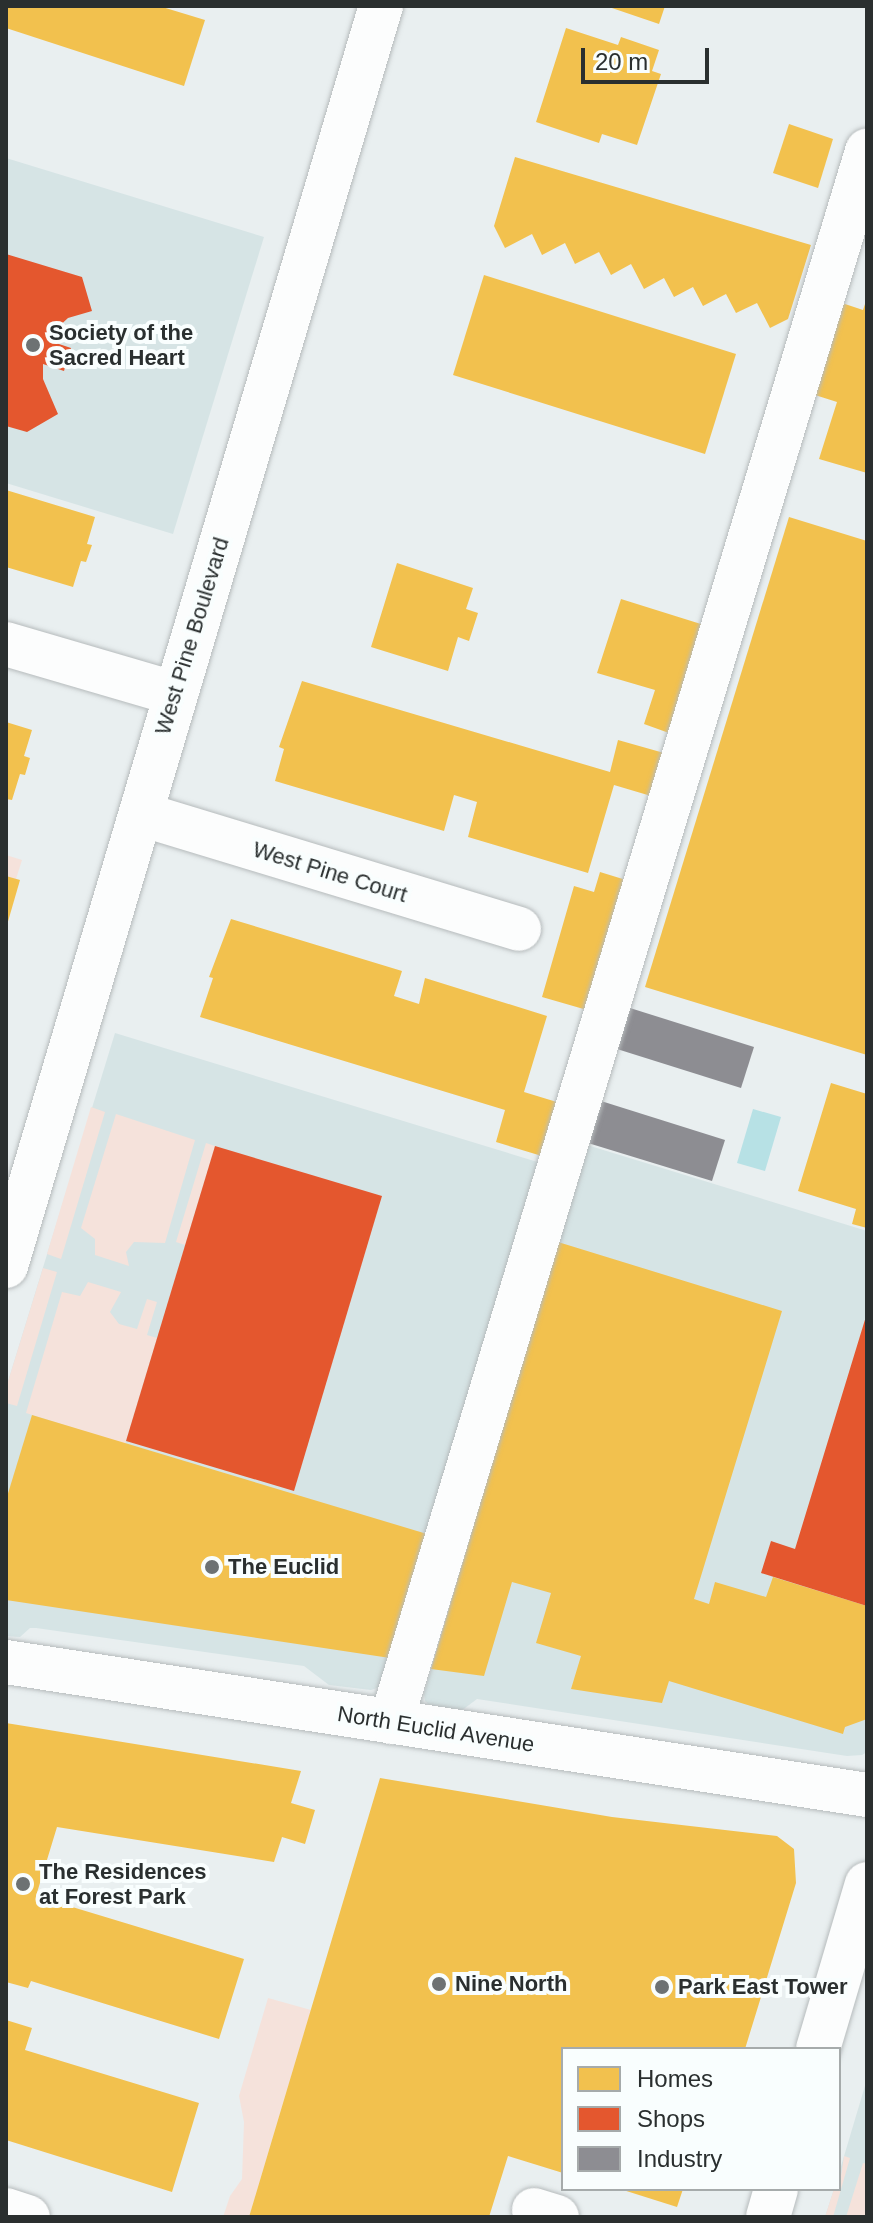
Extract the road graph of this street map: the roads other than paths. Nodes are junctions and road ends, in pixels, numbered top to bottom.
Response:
1 (381, 6) edge
2 (867, 151) edge
3 (6, 644) edge
4 (174, 693) junction
5 (141, 814) junction
6 (519, 929) dead end
7 (6, 1266) edge
8 (6, 1662) edge
9 (391, 1722) junction
10 (867, 1795) edge
11 (867, 1884) edge
12 (819, 2047) edge
13 (775, 2191) edge
14 (6, 2210) edge
15 (28, 2217) edge
16 (768, 2217) edge

1 - 4 street, West Pine Boulevard
2 - 9 street
3 - 4 street
4 - 5 street, West Pine Boulevard
5 - 6 street, West Pine Court
5 - 7 street, West Pine Boulevard
8 - 9 street, North Euclid Avenue
9 - 10 street, North Euclid Avenue
11 - 12 street
13 - 16 street
14 - 15 street

